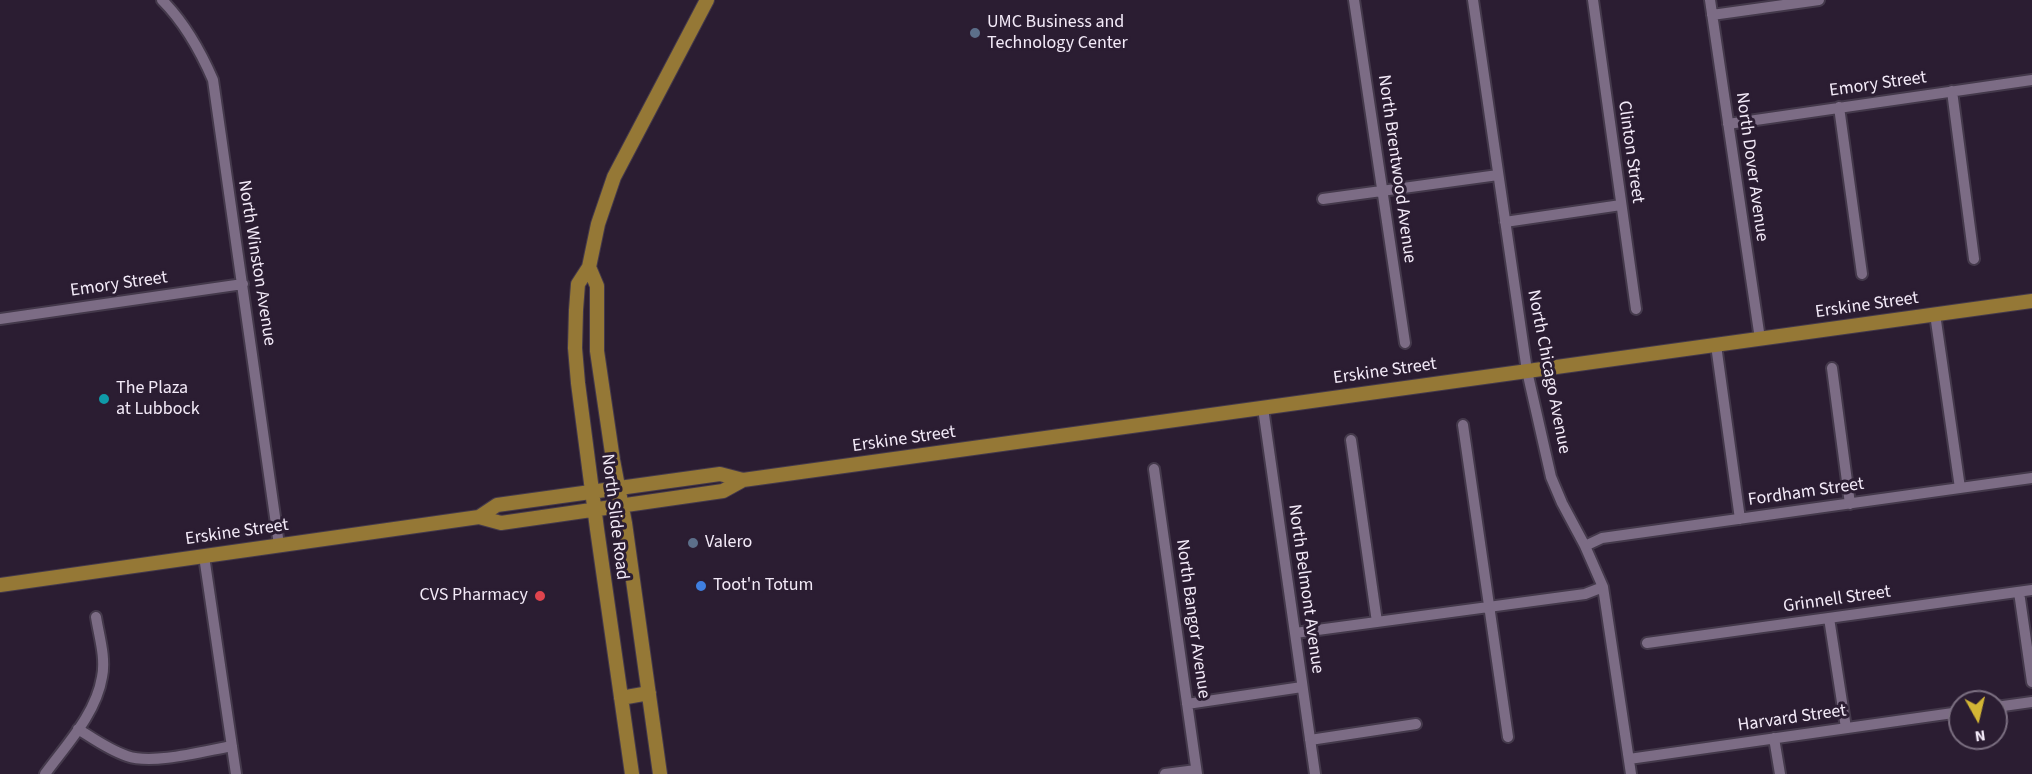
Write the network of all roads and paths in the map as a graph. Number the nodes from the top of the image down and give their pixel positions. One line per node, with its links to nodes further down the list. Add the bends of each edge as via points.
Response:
1 (162, 0): 21 (street, North Winston Avenue, via 199,49 213,80)
2 (706, 0): 19 (main road, North Slide Road, via 614,177)
3 (1354, 0): 14 (street, North Brentwood Avenue)
4 (1473, 0): 13 (street, North Chicago Avenue)
5 (1593, 0): 16 (street, Clinton Street)
6 (1710, 0): 8 (street, North Dover Avenue)
7 (1819, 0): 8 (street)
8 (1712, 15): 12 (street, North Dover Avenue)
9 (2032, 80): 10 (street, Emory Street)
10 (1952, 91): 11 (street, Emory Street); 18 (street)
11 (1839, 108): 12 (street, Emory Street); 20 (street)
12 (1728, 124): 26 (street, North Dover Avenue)
13 (1498, 174): 14 (street); 17 (street, North Chicago Avenue)
14 (1382, 191): 15 (street); 27 (street, North Brentwood Avenue)
15 (1323, 199)
16 (1621, 205): 17 (street); 23 (street, Clinton Street)
17 (1505, 222): 30 (street, North Chicago Avenue)
18 (1974, 259)
19 (589, 267): 37 (main road, North Slide Road, via 597,286 597,351); 39 (main road, North Slide Road, via 578,284 575,334)
20 (1862, 274)
21 (243, 284): 25 (street, Emory Street); 45 (street, North Winston Avenue)
22 (2032, 301): 24 (main road, Erskine Street)
23 (1635, 309)
24 (1935, 314): 26 (main road, Erskine Street); 38 (street)
25 (0, 319)
26 (1760, 339): 28 (main road, Erskine Street)
27 (1405, 344)
28 (1716, 345): 30 (main road, Erskine Street); 44 (street)
29 (1832, 368): 40 (street)
30 (1527, 371): 31 (main road, Erskine Street); 46 (street, North Chicago Avenue, via 1551,477)
31 (1263, 408): 36 (main road, Erskine Street); 56 (street, North Belmont Avenue)
32 (1463, 425): 52 (street)
33 (1351, 440): 55 (street)
34 (1154, 469): 63 (street, North Bangor Avenue)
35 (2032, 478): 38 (street, Fordham Street)
36 (743, 480): 37 (main road, Erskine Street, via 720,474); 41 (main road, Erskine Street, via 723,492)
37 (618, 488): 39 (main road, Erskine Street); 41 (main road, North Slide Road)
38 (1960, 488): 40 (street, Fordham Street)
39 (593, 491): 42 (main road, North Slide Road); 43 (main road, Erskine Street, via 497,504)
40 (1850, 504): 44 (street, Fordham Street)
41 (622, 506): 42 (main road, Erskine Street); 60 (main road, North Slide Road)
42 (595, 510): 43 (main road, Erskine Street, via 501,523); 61 (main road, North Slide Road)
43 (479, 517): 45 (main road, Erskine Street)
44 (1740, 519): 46 (street, Fordham Street, via 1602,538)
45 (279, 545): 47 (main road, Erskine Street)
46 (1586, 546): 49 (street, North Chicago Avenue)
47 (204, 556): 48 (main road, Erskine Street); 72 (street)
48 (0, 585)
49 (1603, 587): 52 (street, via 1585,594); 73 (street, North Chicago Avenue)
50 (2032, 590): 51 (street, Grinnell Street)
51 (2019, 592): 54 (street, Grinnell Street); 58 (street)
52 (1490, 606): 55 (street); 69 (street)
53 (96, 616): 68 (street, via 103,676 96,699)
54 (1829, 618): 57 (street, Grinnell Street); 67 (street)
55 (1377, 622): 56 (street)
56 (1295, 633): 59 (street, North Belmont Avenue)
57 (1647, 644)
58 (2032, 682)
59 (1302, 687): 63 (street); 71 (street, North Belmont Avenue)
60 (649, 693): 61 (main road); 78 (main road, North Slide Road)
61 (621, 698): 77 (main road, North Slide Road)
62 (2032, 702): 64 (street)
63 (1187, 704): 74 (street, North Bangor Avenue)
64 (2008, 705)
65 (1948, 714): 67 (street, Harvard Street)
66 (1416, 724): 71 (street)
67 (1846, 728): 70 (street, Harvard Street)
68 (78, 729): 72 (street, via 114,752 130,757 150,759); 75 (street)
69 (1508, 737)
70 (1774, 738): 73 (street, Harvard Street); 82 (street)
71 (1310, 740): 80 (street, North Belmont Avenue)
72 (232, 746): 76 (street)
73 (1629, 759): 81 (street, North Chicago Avenue)
74 (1197, 772): 79 (street)
75 (45, 774)
76 (236, 774)
77 (632, 774)
78 (660, 774)
79 (1165, 774)
80 (1315, 774)
81 (1631, 774)
82 (1780, 774)

